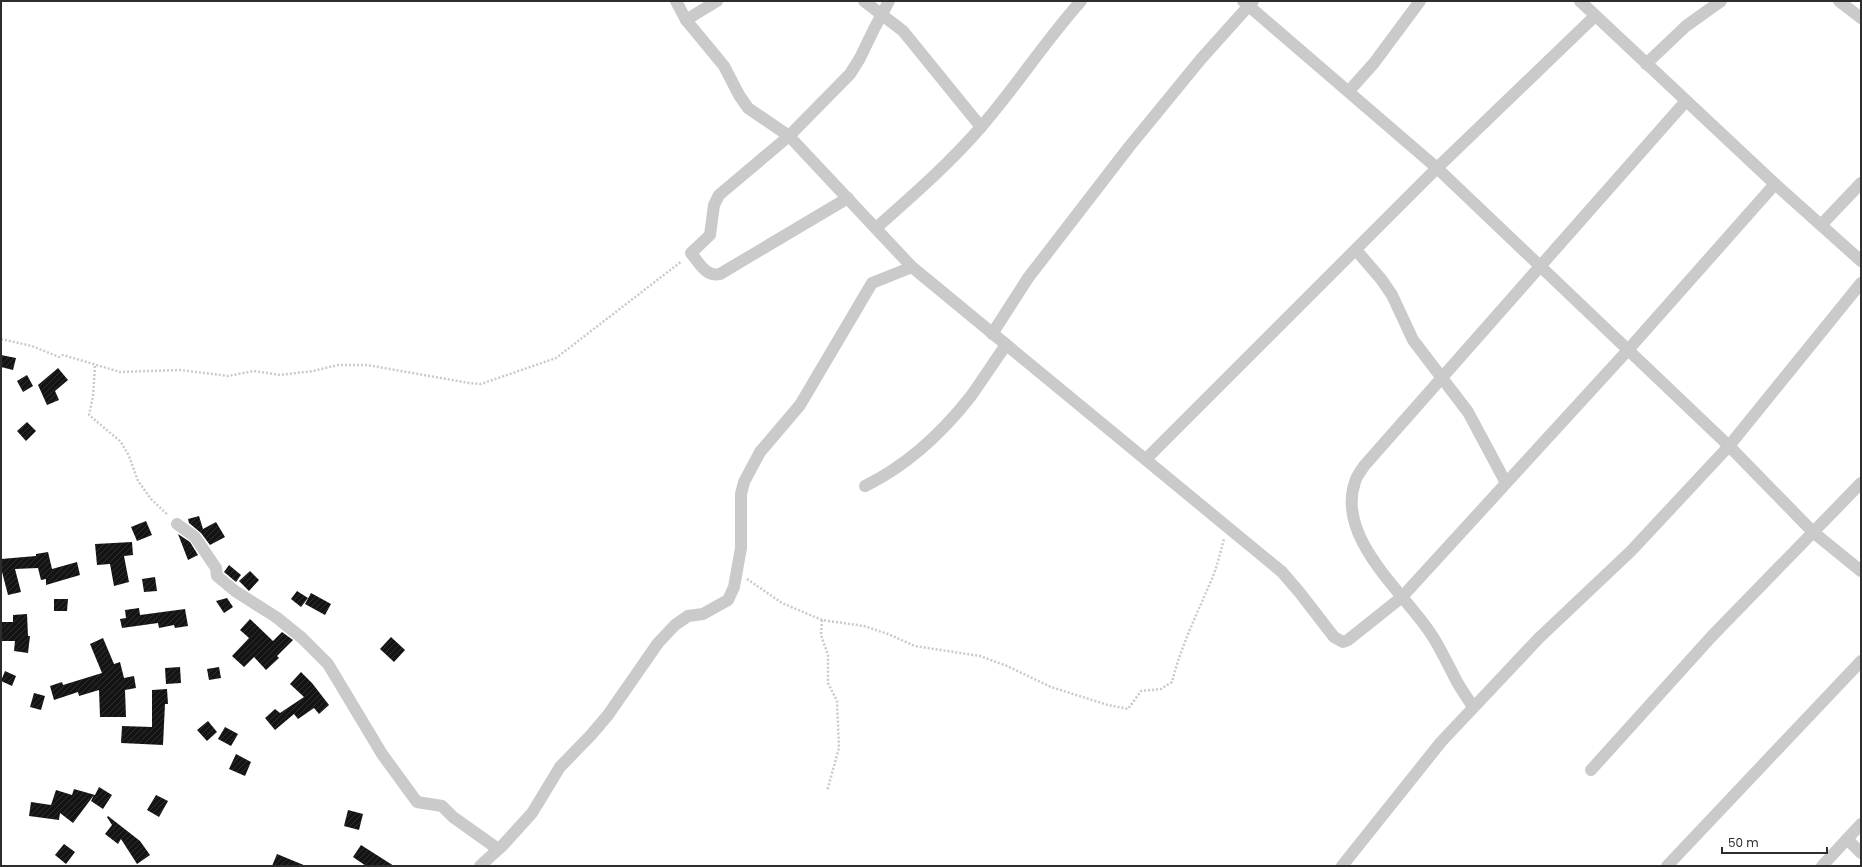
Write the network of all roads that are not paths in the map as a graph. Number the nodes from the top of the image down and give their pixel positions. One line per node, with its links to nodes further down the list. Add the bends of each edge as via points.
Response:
1 (717, 1): 14 (street)
2 (864, 1): 11 (street)
3 (890, 1): 11 (street)
4 (1081, 1): 18 (street)
5 (1420, 1): 16 (street, via 1374,63)
6 (1580, 1): 12 (street)
7 (1721, 1): 15 (street, via 1686,26)
8 (1839, 1): 13 (street)
9 (674, 2): 14 (street)
10 (1248, 3): 16 (street); 31 (street, via 1129,148 1028,278)
11 (881, 15): 18 (street, via 903,31); 19 (street, via 850,74)
12 (1595, 16): 15 (street); 20 (street)
13 (1861, 18)
14 (686, 20): 19 (street, via 724,66 748,108)
15 (1646, 64): 17 (street)
16 (1349, 91): 20 (street)
17 (1686, 101): 22 (street); 28 (street)
18 (981, 127): 25 (street, via 919,190)
19 (789, 136): 23 (street); 23 (street, via 719,195 714,205 710,235 691,253 706,272 711,275 720,274)
20 (1437, 168): 26 (street); 28 (street)
21 (1861, 183): 24 (street)
22 (1775, 184): 24 (street); 33 (street)
23 (848, 198): 25 (street)
24 (1821, 225): 27 (street)
25 (876, 228): 29 (street)
26 (1356, 250): 34 (street, via 1392,295 1413,340); 36 (street)
27 (1861, 261)
28 (1539, 265): 33 (street); 34 (street)
29 (912, 267): 31 (street); 49 (street, via 872,284 800,406 760,452 744,482 741,494 741,535 737,572 728,600 703,614 688,616 675,625 658,643 608,715 560,766 532,813)
30 (1861, 284): 35 (street)
31 (992, 334): 32 (street)
32 (1006, 345): 36 (street); 39 (street, via 972,394 941,431 900,466)
33 (1628, 350): 35 (street); 37 (street)
34 (1441, 378): 37 (street, via 1468,412); 43 (street, via 1364,466 1355,481 1352,496 1358,532 1371,556)
35 (1729, 446): 41 (street); 45 (street, via 1631,551 1539,638)
36 (1146, 459): 43 (street, via 1282,572 1339,640 1348,640)
37 (1506, 483): 43 (street)
38 (1861, 484): 41 (street)
39 (865, 486)
40 (177, 524): 49 (street, via 195,537 216,568 217,576 235,591 276,617 328,664 382,754 417,802 442,806 453,817)
41 (1813, 532): 42 (street); 46 (street, via 1712,636)
42 (1861, 571)
43 (1402, 597): 45 (street, via 1429,631)
44 (1861, 662): 53 (street)
45 (1473, 707): 52 (street, via 1441,742)
46 (1591, 770)
47 (1861, 824): 48 (street)
48 (1847, 839): 50 (street); 54 (street)
49 (498, 849): 51 (street)
50 (1861, 853)
51 (480, 866)
52 (1342, 866)
53 (1667, 866)
54 (1822, 866)

